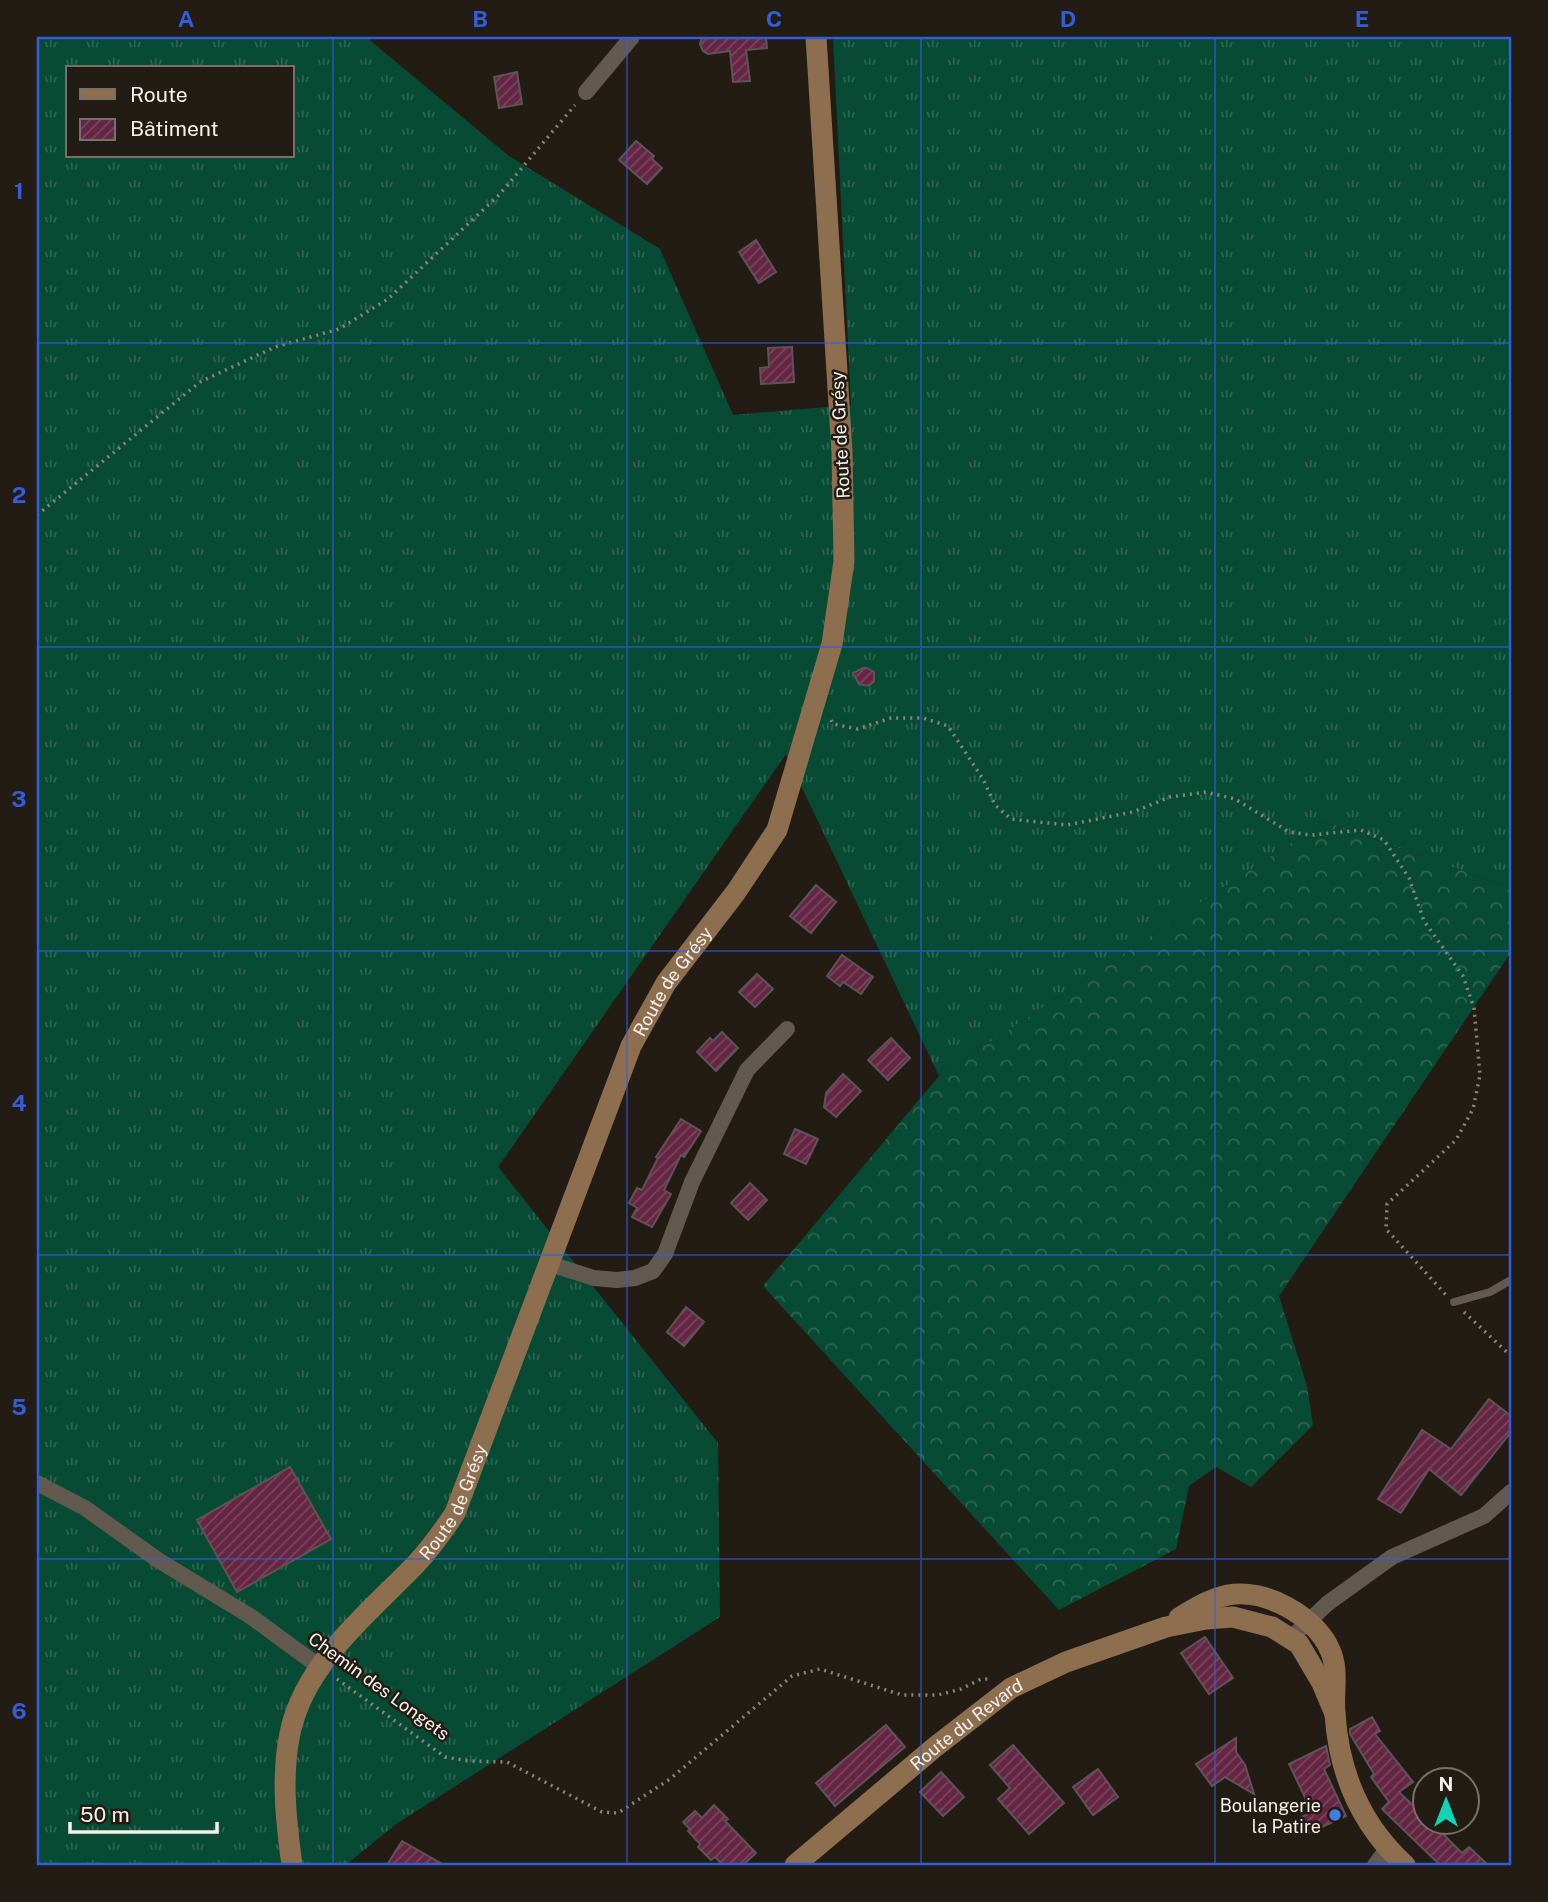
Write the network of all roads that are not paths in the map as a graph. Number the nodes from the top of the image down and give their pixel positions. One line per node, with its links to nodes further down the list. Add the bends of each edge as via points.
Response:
1 (632, 37): 3 (street)
2 (816, 37): 5 (main road, Route de Grésy, via 842,452 844,561 832,645 777,830 666,984 631,1046)
3 (586, 92)
4 (787, 1029): 5 (street, via 747,1070 692,1182 665,1254 653,1271 617,1280)
5 (550, 1264): 13 (main road, Route de Grésy, via 455,1513 435,1543 348,1633)
6 (1511, 1280): 7 (lane, via 1490,1292)
7 (1454, 1301)
8 (37, 1483): 13 (street, Chemin des Longets, via 85,1508)
9 (1511, 1492): 10 (street, via 1484,1516 1392,1557)
10 (1308, 1620): 11 (main road, Route du Revard, via 1278,1602 1231,1594 1213,1599); 12 (street); 14 (main road, Route du Revard, via 1332,1652)
11 (1166, 1627): 12 (main road, Route du Revard, via 1233,1617 1272,1626); 17 (main road, Route du Revard, via 1066,1662 1011,1688)
12 (1292, 1637): 14 (main road, Route du Revard, via 1310,1659)
13 (321, 1668): 16 (main road, Route de Grésy, via 303,1695 285,1764)
14 (1335, 1714): 15 (main road, Route du Revard, via 1353,1797)
15 (1381, 1857): 18 (main road, Route du Revard)
16 (292, 1865)
17 (795, 1865)
18 (1405, 1865)

